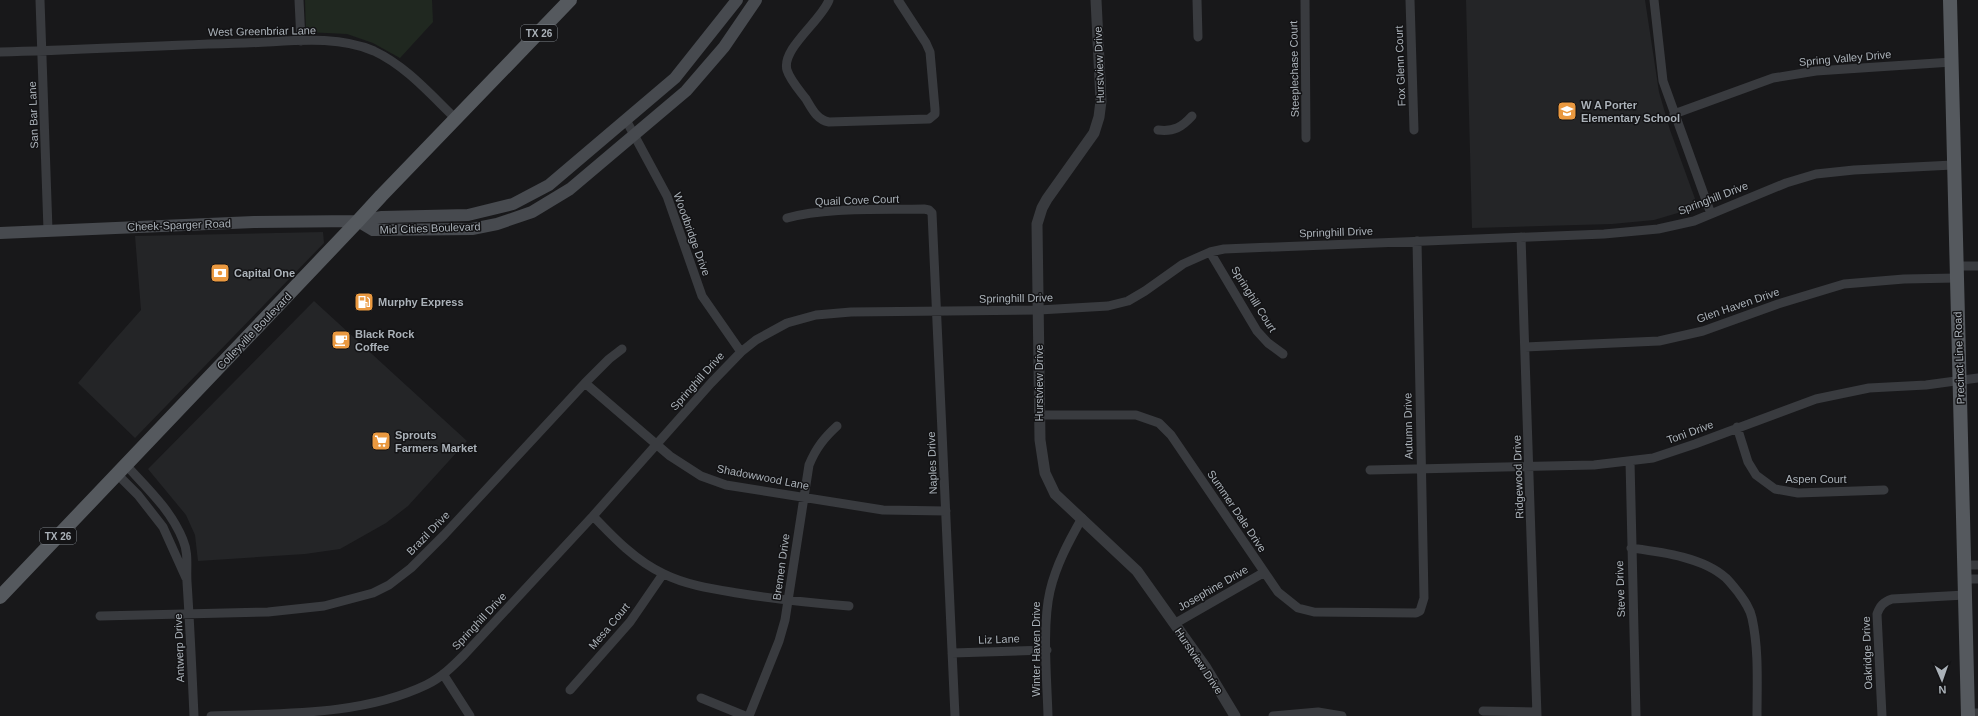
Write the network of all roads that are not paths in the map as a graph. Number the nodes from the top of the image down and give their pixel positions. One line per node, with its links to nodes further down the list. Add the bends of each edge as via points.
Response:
1 (40, 0): 16 (street, San Bar Lane)
2 (299, 0): 15 (street)
3 (570, 0): 21 (main road, Colleyville Boulevard / TX 26)
4 (737, 0): 22 (main road, Mid Cities Boulevard, via 675,78)
5 (756, 0): 25 (main road, Mid Cities Boulevard, via 724,47 686,91)
6 (829, 0): 7 (street, via 823,13 794,47 787,61 787,70 814,112 822,121 829,122 929,119 935,114 930,52)
7 (898, 0)
8 (1096, 0): 39 (street, Hurstview Drive, via 1100,117 1087,145 1042,208 1038,224)
9 (1197, 0): 14 (street)
10 (1305, 0): 26 (street, Steeplechase Court)
11 (1410, 0): 24 (street, Fox Glenn Court)
12 (1654, 0): 19 (street, via 1660,66)
13 (1950, 0): 18 (main road, Precinct Line Road)
14 (1198, 37)
15 (302, 41): 16 (street, West Greenbriar Lane); 21 (street, West Greenbriar Lane, via 349,43 393,61)
16 (43, 51): 17 (street, West Greenbriar Lane); 32 (street, San Bar Lane)
17 (0, 52)
18 (1952, 62): 19 (street, Spring Valley Drive, via 1816,71 1773,78); 27 (main road, Precinct Line Road)
19 (1674, 114): 29 (street)
20 (1192, 116): 23 (street, via 1180,128)
21 (455, 118): 31 (main road, Colleyville Boulevard / TX 26)
22 (626, 120): 25 (street, Woodbridge Drive); 31 (main road, Mid Cities Boulevard, via 549,185 515,203 468,215 382,217)
23 (1158, 130)
24 (1414, 130)
25 (635, 134): 31 (main road, Mid Cities Boulevard, via 570,189 532,212 497,224 452,230 373,230); 43 (street, Woodbridge Drive, via 668,196 702,296)
26 (1306, 138)
27 (1953, 165): 29 (street, Springhill Drive, via 1816,174 1779,185); 38 (main road, Precinct Line Road)
28 (929, 210): 30 (street, Quail Cove Court, via 816,213); 40 (street, Naples Drive, via 933,216)
29 (1711, 214): 34 (street, Springhill Drive, via 1694,221 1658,229)
30 (787, 218)
31 (358, 222): 32 (main road, Cheek-Sparger Road); 55 (main road, Colleyville Boulevard / TX 26)
32 (48, 230): 33 (main road, Cheek-Sparger Road)
33 (0, 233)
34 (1521, 237): 35 (street, Springhill Drive); 41 (street, Ridgewood Drive)
35 (1417, 241): 36 (street, Springhill Drive, via 1240,247); 54 (street, Autumn Drive)
36 (1210, 252): 39 (street, Springhill Drive, via 1182,264 1128,301 1108,306); 44 (street, Springhill Court, via 1257,331)
37 (1978, 266): 38 (street, Glen Haven Drive)
38 (1957, 272): 41 (street, Glen Haven Drive, via 1844,284 1703,331 1659,341); 46 (main road, Precinct Line Road)
39 (1039, 310): 40 (street, Springhill Drive); 48 (street, Hurstview Drive)
40 (938, 311): 43 (street, Springhill Drive, via 816,315 787,323); 59 (street, Naples Drive)
41 (1525, 347): 53 (street, Ridgewood Drive)
42 (622, 349): 47 (street, Brazil Drive)
43 (741, 352): 51 (street, Springhill Drive)
44 (1283, 354)
45 (1978, 378): 46 (street, Toni Drive)
46 (1960, 380): 50 (street, Toni Drive, via 1847,391 1816,399); 63 (main road, Precinct Line Road)
47 (585, 383): 51 (street, Shadowwood Lane); 73 (street, Brazil Drive, via 444,535 411,568 389,585 373,593 324,606 268,612)
48 (1039, 415): 61 (street, Hurstview Drive, via 1042,460 1049,484 1063,503); 64 (street, Summer Dale Drive, via 1136,415 1159,423 1171,435)
49 (837, 426): 58 (street, Bremen Drive, via 816,450 809,465)
50 (1737, 427): 52 (street, Toni Drive, via 1653,458); 57 (street, Aspen Court, via 1748,462 1756,476 1775,490 1798,493)
51 (657, 445): 58 (street, Shadowwood Lane, via 701,476 726,485); 60 (street, Springhill Drive)
52 (1630, 461): 53 (street, Toni Drive, via 1594,465); 62 (street, Steve Drive)
53 (1530, 466): 54 (street, Toni Drive); 83 (street, Ridgewood Drive)
54 (1421, 469): 56 (street, Toni Drive); 72 (street, Autumn Drive, via 1424,598)
55 (122, 470): 67 (street, Antwerp Drive, via 163,527); 67 (street, Antwerp Drive, via 172,518 184,540 188,558); 68 (main road, Colleyville Boulevard / TX 26)
56 (1370, 470)
57 (1884, 490)
58 (803, 498): 59 (street, Shadowwood Lane, via 883,510); 70 (street, Bremen Drive)
59 (946, 511): 77 (street, Naples Drive)
60 (593, 516): 65 (street, via 632,553); 78 (street, Springhill Drive, via 464,655)
61 (1082, 518): 75 (street, Hurstview Drive, via 1137,571); 76 (street, Winter Haven Drive, via 1066,547 1049,592)
62 (1631, 548): 95 (street, Steve Drive); 96 (street, via 1669,554 1696,562 1723,576 1744,600 1752,617 1755,637)
63 (1972, 565): 66 (main road, Precinct Line Road)
64 (1263, 573): 72 (street, Summer Dale Drive, via 1289,602 1306,611 1396,614); 75 (street, Josephine Drive)
65 (663, 574): 70 (street, via 714,589); 79 (street, Mesa Court, via 630,622)
66 (1972, 579): 69 (main road, Precinct Line Road)
67 (187, 580): 73 (street, Antwerp Drive)
68 (1, 594)
69 (1965, 595): 81 (main road, Precinct Line Road); 97 (street, Oakridge Drive, via 1892,599 1879,607 1877,626)
70 (789, 602): 71 (street); 88 (street, Bremen Drive, via 779,641)
71 (849, 606)
72 (1420, 611)
73 (190, 614): 74 (street, Brazil Drive); 84 (street, Antwerp Drive)
74 (100, 616)
75 (1174, 624): 92 (street, Hurstview Drive, via 1206,668)
76 (1047, 650): 77 (street, Liz Lane); 90 (street, Winter Haven Drive)
77 (952, 653): 89 (street, Naples Drive)
78 (443, 674): 85 (street, Springhill Drive, via 427,685 383,702 340,709); 86 (street)
79 (570, 690)
80 (701, 698): 87 (street)
81 (1972, 709)
82 (1483, 711): 83 (street)
83 (1537, 714)
84 (194, 716)
85 (211, 716)
86 (470, 716)
87 (745, 716)
88 (749, 716)
89 (955, 716)
90 (1048, 716): 91 (street)
91 (1052, 716)
92 (1235, 716)
93 (1273, 716): 94 (street, via 1318,712)
94 (1342, 716)
95 (1636, 716)
96 (1757, 716)
97 (1882, 716)

